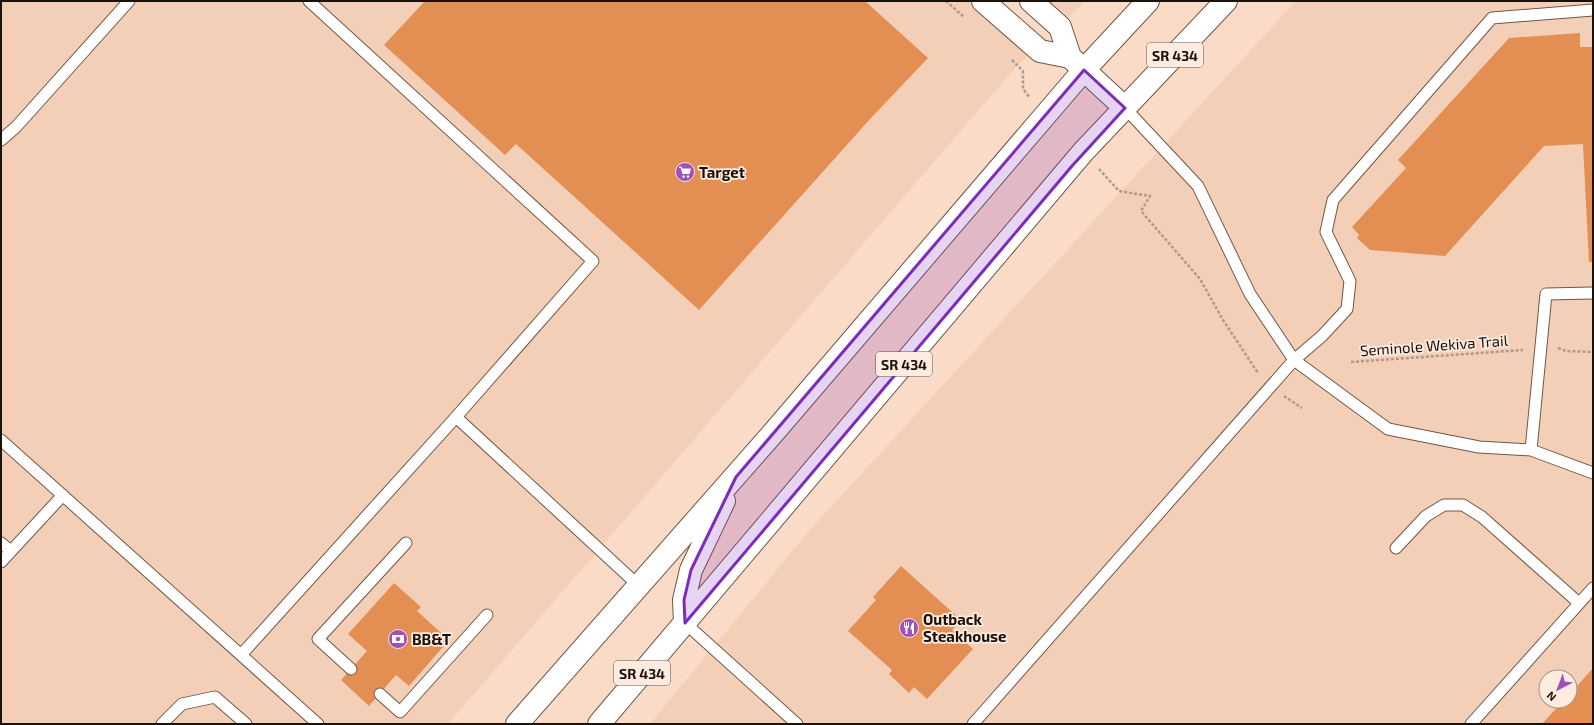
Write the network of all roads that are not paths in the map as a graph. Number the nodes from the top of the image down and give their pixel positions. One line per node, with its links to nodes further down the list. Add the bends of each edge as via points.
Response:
1 (129, 1): 10 (lane)
2 (309, 1): 13 (lane, via 593,261)
3 (983, 1): 8 (main road, via 1040,51)
4 (1031, 1): 8 (main road, via 1060,27)
5 (1148, 1): 8 (main road)
6 (1226, 1): 9 (main road, SR 434)
7 (1593, 10): 12 (lane, via 1492,18 1333,200 1326,232 1350,281 1347,309 1322,336)
8 (1077, 63): 9 (main road); 17 (main road)
9 (1125, 108): 12 (lane, via 1198,186 1250,294); 28 (main road, SR 434, via 1072,166)
10 (2, 137)
11 (1593, 293): 15 (lane, via 1546,294)
12 (1294, 360): 15 (lane, via 1388,429 1479,447); 38 (lane)
13 (456, 417): 24 (lane); 29 (lane)
14 (1, 440): 18 (lane)
15 (1531, 450): 16 (lane)
16 (1593, 473)
17 (736, 477): 24 (main road); 28 (main road, via 691,570 684,600)
18 (63, 495): 22 (lane); 29 (lane)
19 (1, 543): 22 (lane)
20 (406, 543): 30 (lane, via 318,638)
21 (1396, 548): 26 (lane, via 1426,516 1444,505 1463,505 1482,517)
22 (11, 551): 23 (lane)
23 (1, 562)
24 (639, 586): 35 (main road)
25 (1593, 588): 26 (lane)
26 (1579, 603): 39 (lane)
27 (487, 615): 31 (lane, via 400,712)
28 (685, 622): 36 (main road, SR 434); 37 (lane)
29 (240, 655): 34 (lane)
30 (351, 669)
31 (380, 694)
32 (162, 724): 33 (lane, via 182,704 215,697)
33 (246, 724)
34 (318, 724)
35 (517, 724)
36 (599, 724)
37 (797, 724)
38 (973, 724)
39 (1471, 724)

